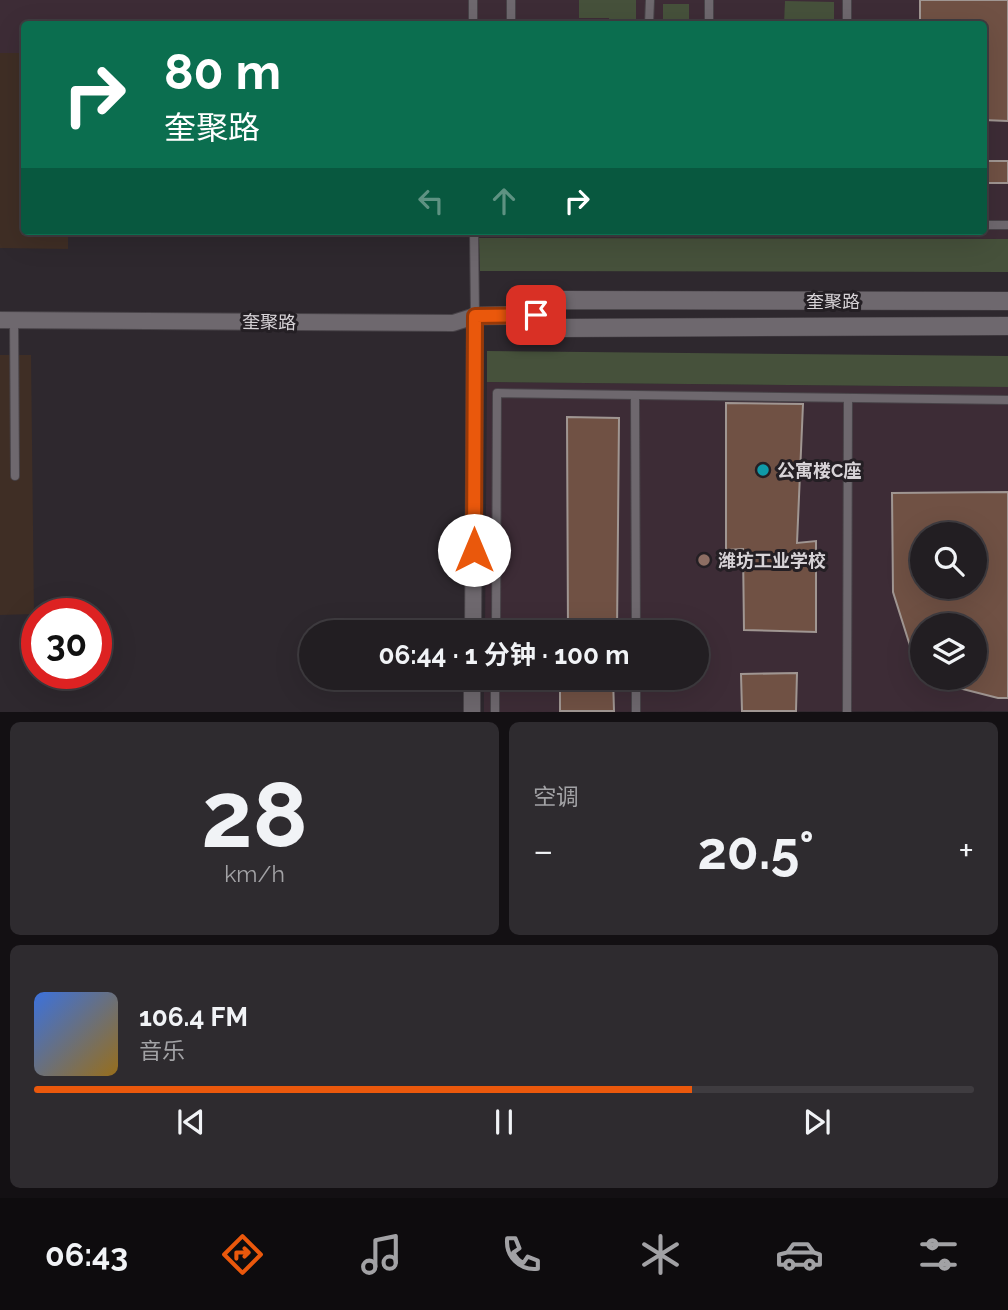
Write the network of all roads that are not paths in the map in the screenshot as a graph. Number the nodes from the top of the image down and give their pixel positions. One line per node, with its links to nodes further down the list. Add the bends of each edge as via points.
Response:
1 (473, 0): 6 (lane)
2 (511, 0): 7 (lane)
3 (650, 0): 8 (lane)
4 (709, 0): 9 (lane)
5 (847, 0): 10 (lane)
6 (473, 21)
7 (511, 21)
8 (649, 21)
9 (709, 21)
10 (847, 21)
11 (987, 225): 12 (lane)
12 (1008, 225)
13 (474, 235): 16 (lane)
14 (1008, 301): 15 (street, 奎聚路, via 559,300)
15 (536, 315): 16 (street, 奎聚路); 18 (street, 奎聚路, via 561,328)
16 (475, 316): 17 (street, 奎聚路, via 453,323); 23 (street)
17 (7, 319): 22 (lane)
18 (1008, 326)
19 (635, 397): 20 (lane); 24 (lane, via 497,393); 25 (lane)
20 (848, 398): 21 (lane); 32 (lane)
21 (1008, 400)
22 (15, 476)
23 (473, 620)
24 (496, 620)
25 (636, 620)
26 (472, 690): 29 (street)
27 (495, 690): 30 (lane)
28 (636, 690): 31 (lane)
29 (472, 712)
30 (495, 712)
31 (636, 712)
32 (847, 712)

